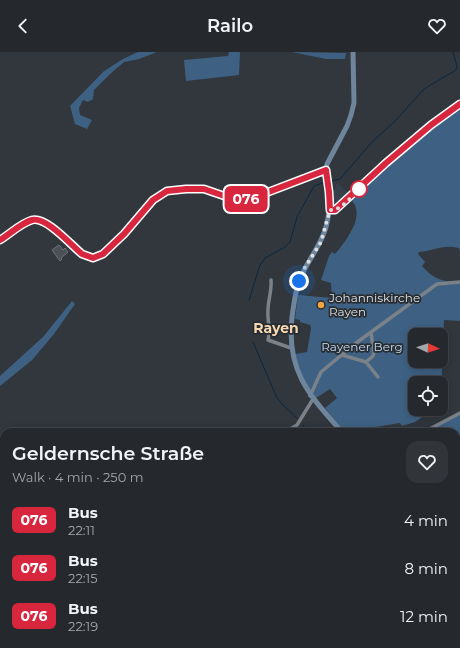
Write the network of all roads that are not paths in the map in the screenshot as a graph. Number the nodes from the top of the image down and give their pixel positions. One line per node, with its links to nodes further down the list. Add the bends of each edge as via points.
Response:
1 (353, 52): 3 (main road, via 354,97 351,115 329,158)
2 (460, 104): 4 (main road, via 386,163 340,207)
3 (326, 170): 4 (main road); 5 (street, via 250,199 233,199 204,189 167,191 153,200 116,242 99,256 89,257 82,254 47,223 38,220 30,221)
4 (330, 210): 9 (main road, via 321,242 299,281 293,305)
5 (0, 240)
6 (271, 280): 9 (street, via 268,340)
7 (460, 282): 8 (street, via 437,284)
8 (371, 333): 10 (street); 11 (street, via 374,352)
9 (291, 348): 13 (main road, via 295,367)
10 (342, 355): 11 (street); 13 (street, via 321,372)
11 (366, 362): 12 (street)
12 (378, 377)
13 (312, 398): 15 (street, via 298,425); 16 (main road)
14 (460, 413): 17 (street)
15 (292, 428)
16 (338, 428)
17 (432, 428)

